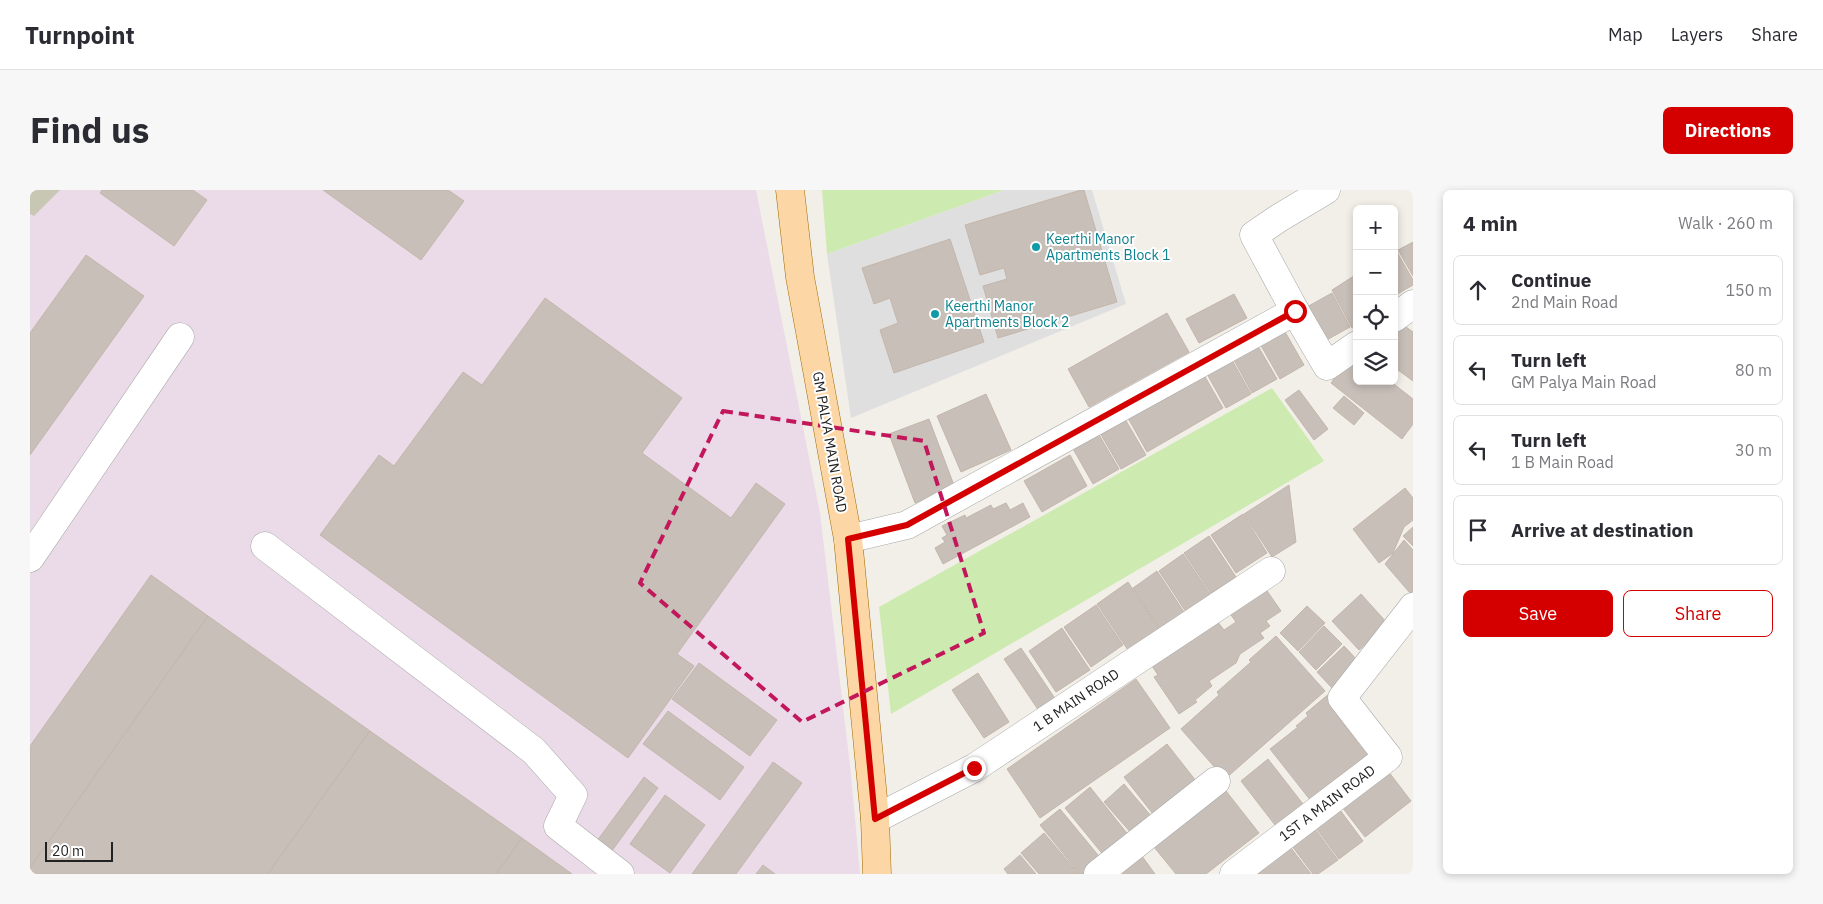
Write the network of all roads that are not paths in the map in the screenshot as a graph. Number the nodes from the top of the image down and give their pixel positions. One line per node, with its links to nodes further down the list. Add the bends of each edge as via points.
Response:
1 (790, 190): 8 (main road, GM PALYA MAIN ROAD, via 800,277)
2 (1326, 190): 4 (street, via 1254,235)
3 (1413, 304): 5 (street)
4 (1295, 311): 7 (street, via 1327,366); 8 (street, via 907,525)
5 (1398, 315)
6 (180, 337): 10 (street)
7 (1353, 348)
8 (848, 539): 14 (main road, GM PALYA MAIN ROAD)
9 (265, 546): 15 (street, via 534,751 573,796 558,826)
10 (30, 558)
11 (1271, 571): 14 (street, 1 B MAIN ROAD, via 974,768)
12 (1413, 607): 18 (street, 1ST A MAIN ROAD, via 1342,698 1388,757)
13 (1216, 781): 17 (street)
14 (875, 819): 16 (main road, GM PALYA MAIN ROAD)
15 (620, 874)
16 (877, 874)
17 (1098, 874)
18 (1234, 874)

